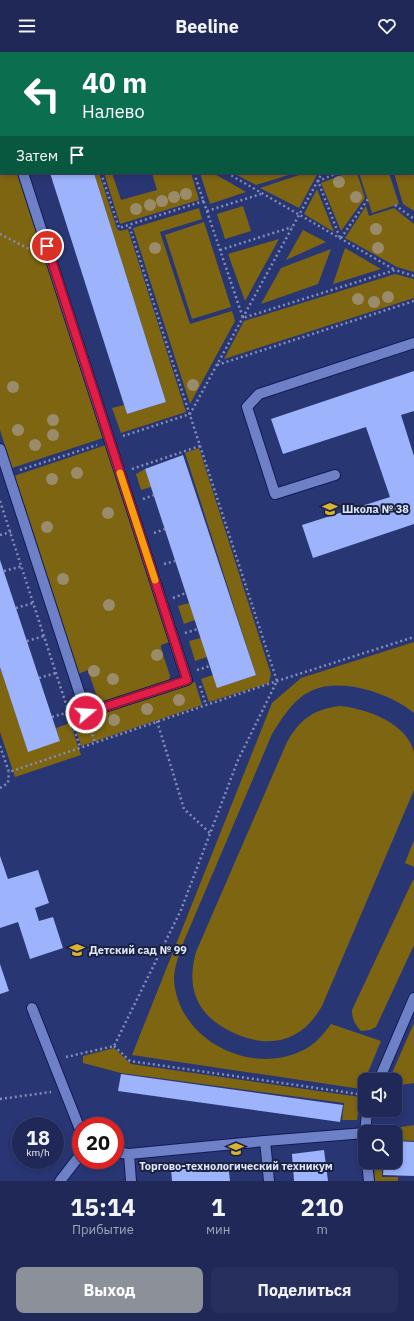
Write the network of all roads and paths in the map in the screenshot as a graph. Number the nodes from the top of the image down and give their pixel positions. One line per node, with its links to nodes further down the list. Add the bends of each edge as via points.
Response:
1 (23, 174): 20 (street)
2 (101, 174): 15 (path, via 119,228)
3 (194, 174): 10 (path)
4 (229, 174): 8 (path)
5 (321, 174): 7 (path)
6 (335, 174): 7 (path)
7 (318, 180): 13 (path); 18 (path)
8 (262, 194): 12 (path); 13 (path)
9 (368, 199): 18 (path)
10 (204, 201): 12 (path); 15 (path)
11 (395, 205): 14 (path)
12 (207, 210): 19 (path)
13 (299, 215): 16 (path); 18 (path)
14 (414, 219)
15 (129, 225): 27 (path)
16 (292, 227): 19 (path); 24 (path)
17 (0, 234): 20 (path)
18 (340, 238): 21 (path)
19 (220, 250): 24 (path)
20 (51, 261): 30 (street)
21 (395, 270): 22 (path); 24 (path)
22 (414, 276)
23 (414, 301): 26 (path)
24 (242, 318): 26 (path)
25 (414, 343): 31 (street, via 259,394 247,407 275,494)
26 (217, 365): 27 (path)
27 (190, 414): 28 (path)
28 (200, 446): 30 (path); 58 (path)
29 (0, 448): 37 (street)
30 (120, 473): 59 (street, via 187,680 86,713)
31 (336, 475)
32 (154, 495): 33 (path)
33 (140, 499)
34 (0, 501): 40 (path)
35 (165, 529): 36 (path)
36 (151, 533)
37 (36, 561): 40 (path); 43 (street)
38 (175, 561): 39 (path)
39 (161, 565)
40 (21, 566): 41 (path); 45 (path)
41 (4, 572)
42 (186, 594): 44 (path)
43 (48, 598): 45 (path); 48 (street)
44 (172, 598)
45 (33, 603): 46 (path); 50 (path)
46 (16, 608)
47 (198, 629): 49 (path)
48 (59, 632): 50 (path); 54 (street)
49 (184, 633)
50 (44, 636): 52 (path); 56 (path)
51 (414, 637): 58 (path)
52 (27, 642)
53 (210, 666): 55 (path)
54 (71, 668): 56 (path); 59 (street)
55 (195, 670)
56 (56, 673): 57 (path); 60 (path)
57 (39, 678)
58 (278, 681): 62 (path); 67 (path, via 238,760)
59 (84, 707): 60 (path)
60 (68, 712): 61 (path); 64 (path)
61 (52, 717)
62 (157, 721): 64 (path); 67 (path, via 184,808)
63 (0, 746): 65 (path)
64 (80, 747): 65 (path)
65 (8, 772): 66 (path, via 8,783)
66 (0, 788)
67 (210, 833): 70 (path, via 180,910)
68 (414, 998): 72 (street)
69 (32, 1008): 71 (street)
70 (114, 1046): 71 (path); 74 (path, via 130,1061)
71 (52, 1060): 73 (street)
72 (382, 1073)
73 (64, 1091): 75 (path); 76 (street)
74 (358, 1094)
75 (0, 1099)
76 (75, 1117)
77 (358, 1134): 78 (street)
78 (265, 1141): 80 (street); 85 (street)
79 (124, 1153): 80 (street)
80 (129, 1154): 84 (street)
81 (72, 1166): 83 (street)
82 (368, 1169): 86 (street)
83 (60, 1181)
84 (131, 1181)
85 (269, 1181)
86 (369, 1181)

